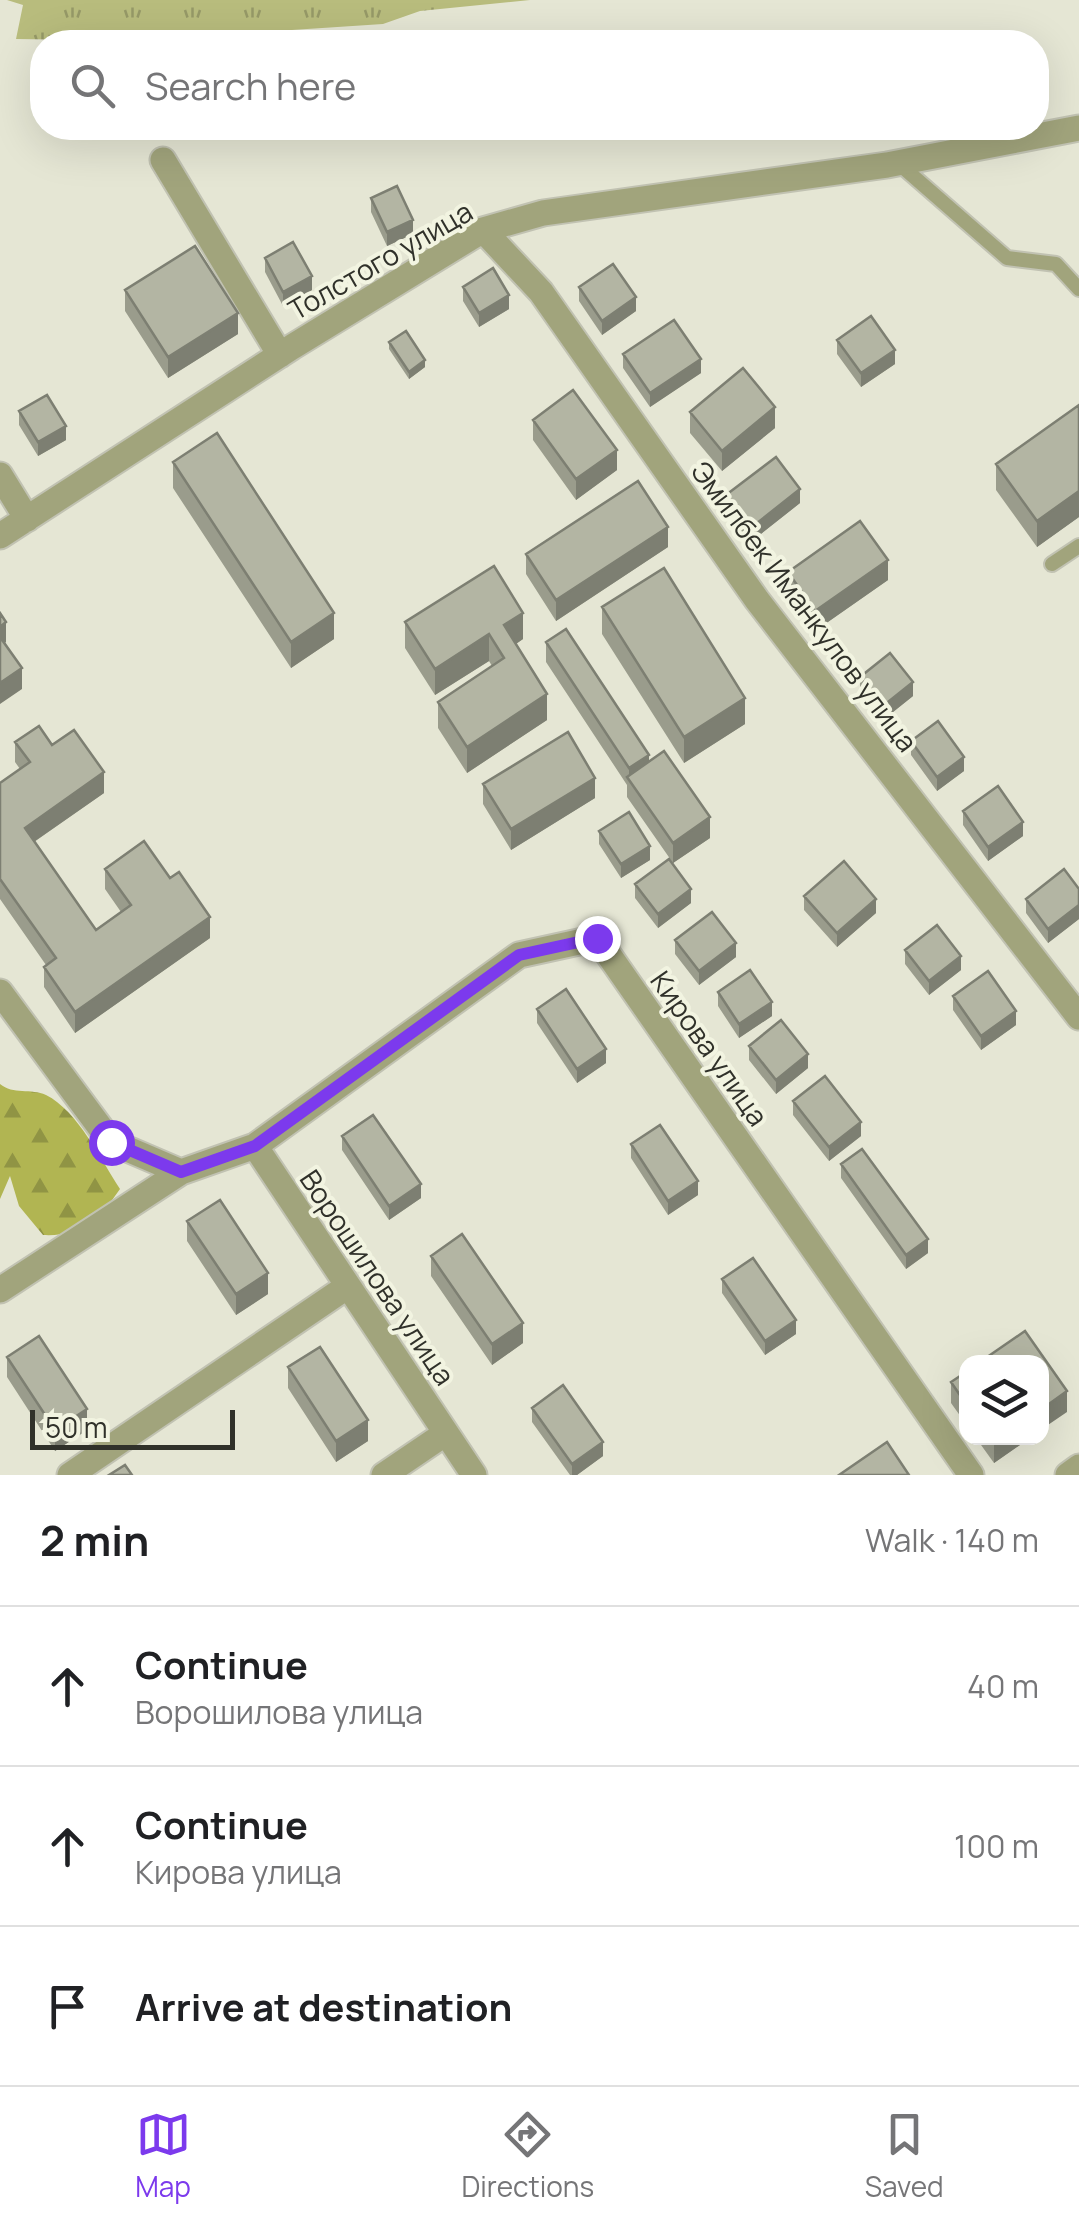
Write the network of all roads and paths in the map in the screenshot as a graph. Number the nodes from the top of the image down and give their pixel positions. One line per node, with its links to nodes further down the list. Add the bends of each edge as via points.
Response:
1 (1079, 128): 2 (street, Толстого улица)
2 (1049, 134)
3 (1015, 140): 5 (street, Толстого улица)
4 (162, 160): 8 (street)
5 (898, 162): 6 (street, Толстого улица, via 543,213); 7 (lane, via 1007,258 1056,264)
6 (483, 230): 8 (street, Толстого улица); 15 (street, Эмилбек Иманкулов улица, via 542,292 757,600)
7 (1079, 289)
8 (280, 355): 10 (street, Толстого улица)
9 (0, 475): 10 (street)
10 (27, 519): 11 (street, Толстого улица)
11 (0, 536)
12 (1079, 546): 13 (lane)
13 (1052, 564)
14 (0, 992): 17 (street, via 111,1142)
15 (1079, 1018)
16 (255, 1146): 17 (street); 18 (street, Ворошилова улица); 25 (street, Кирова улица, via 519,955 597,938)
17 (181, 1172): 19 (street)
18 (348, 1286): 20 (street, Ворошилова улица); 22 (street)
19 (0, 1290)
20 (446, 1433): 23 (street); 24 (street, Ворошилова улица)
21 (1079, 1467): 26 (street)
22 (70, 1475)
23 (384, 1475)
24 (474, 1475)
25 (972, 1475)
26 (1068, 1475)

